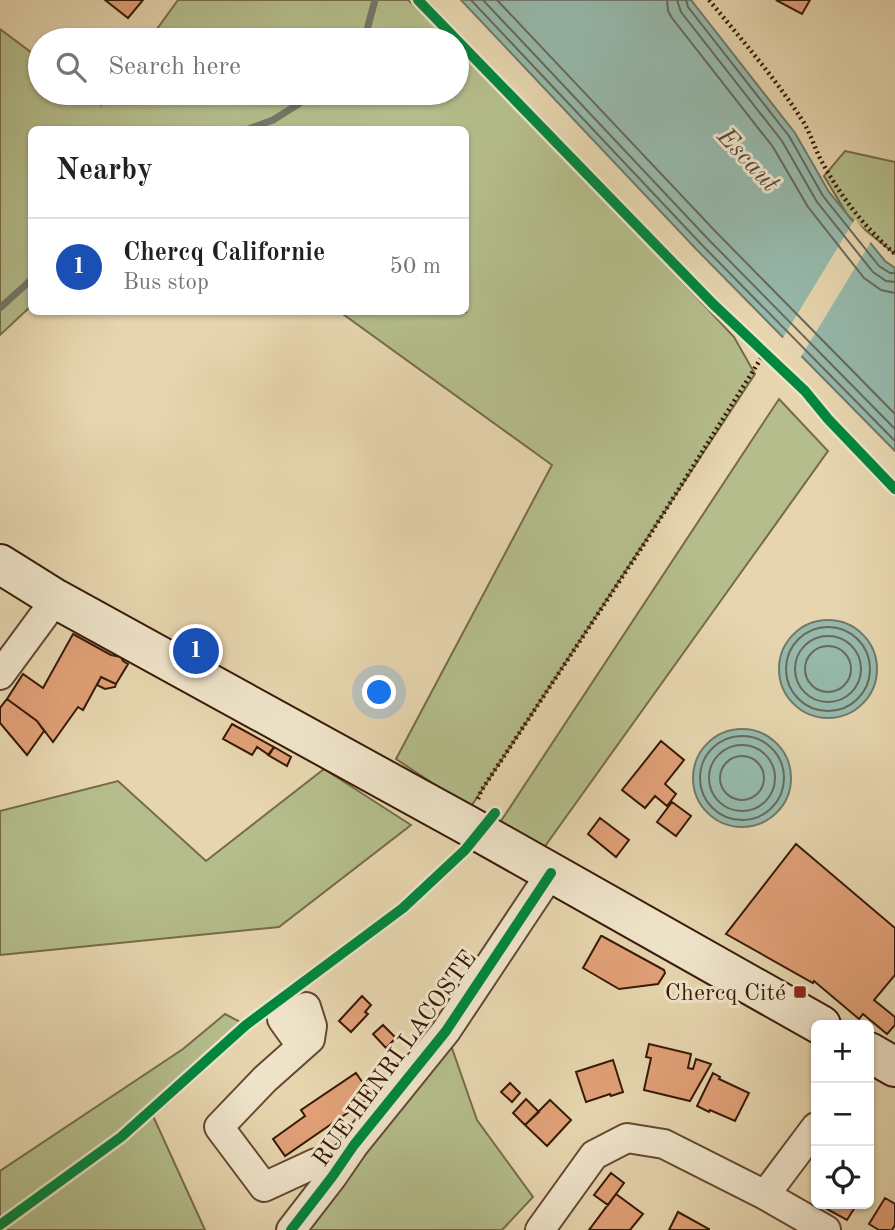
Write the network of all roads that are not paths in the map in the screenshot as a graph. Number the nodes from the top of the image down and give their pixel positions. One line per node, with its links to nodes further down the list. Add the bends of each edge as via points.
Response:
1 (0, 564): 2 (main road)
2 (56, 600): 3 (street); 4 (main road)
3 (0, 675)
4 (551, 873): 5 (main road); 8 (street, RUE HENRI LACOSTE, via 446,1031)
5 (812, 1020)
6 (299, 1047): 8 (street, RUE HENRI LACOSTE, via 219,1127 264,1187 316,1163)
7 (811, 1134): 9 (street)
8 (344, 1159): 10 (street, RUE HENRI LACOSTE)
9 (765, 1195): 11 (street, via 664,1143 628,1138 594,1155); 12 (street)
10 (291, 1230)
11 (540, 1230)
12 (826, 1230)

